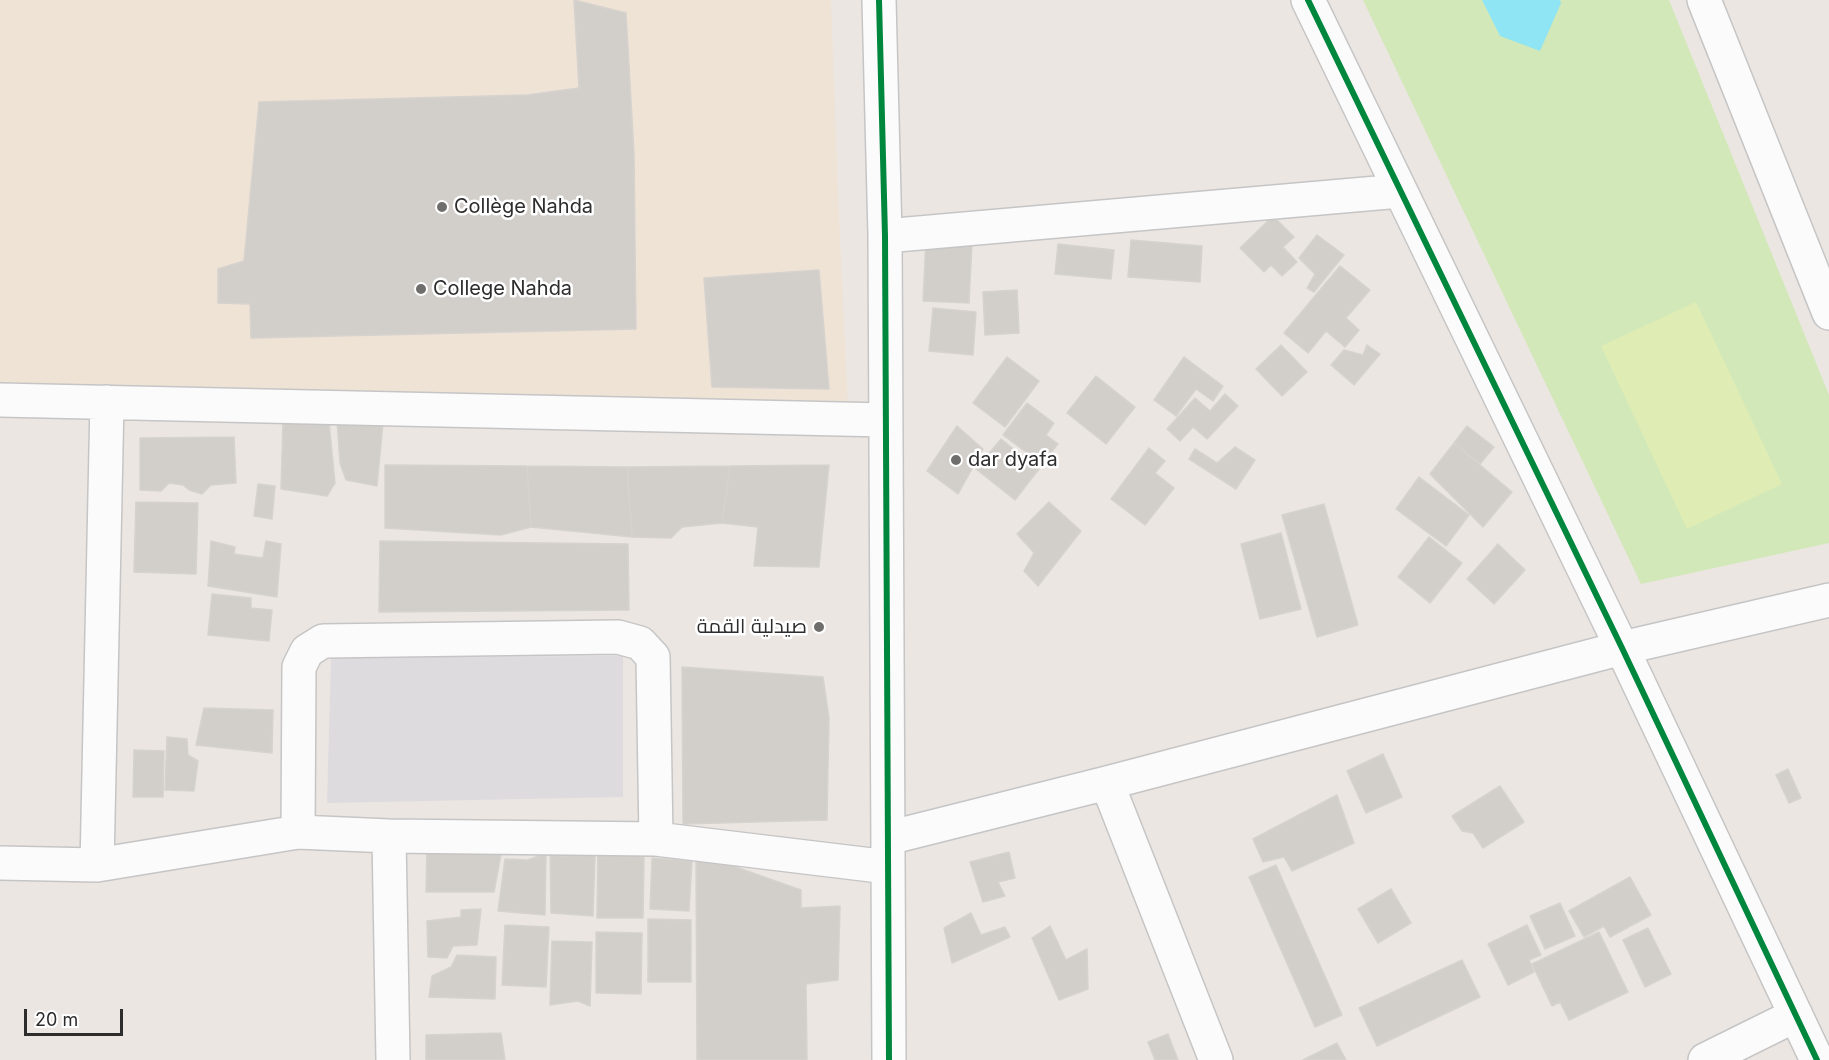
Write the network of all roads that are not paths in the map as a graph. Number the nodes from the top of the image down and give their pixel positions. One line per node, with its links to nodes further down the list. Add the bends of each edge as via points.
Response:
1 (879, 0): 5 (street)
2 (1308, 0): 4 (street)
3 (1704, 0): 6 (street)
4 (1400, 191): 5 (street); 11 (street)
5 (885, 236): 9 (street)
6 (1829, 313)
7 (0, 400): 8 (street)
8 (107, 402): 9 (street); 18 (street)
9 (885, 420): 16 (street)
10 (1829, 600): 11 (street)
11 (1622, 648): 12 (street); 19 (street)
12 (1107, 783): 16 (street); 22 (street)
13 (298, 832): 14 (street); 15 (street, via 299,667 307,651 323,641 618,637 640,643 653,657); 18 (street)
14 (388, 836): 15 (street); 20 (street)
15 (656, 839): 16 (street)
16 (888, 853): 21 (street)
17 (0, 863): 18 (street)
18 (97, 865)
19 (1796, 1016): 23 (street); 24 (street)
20 (393, 1060)
21 (889, 1060)
22 (1216, 1060)
23 (1705, 1060)
24 (1817, 1060)

